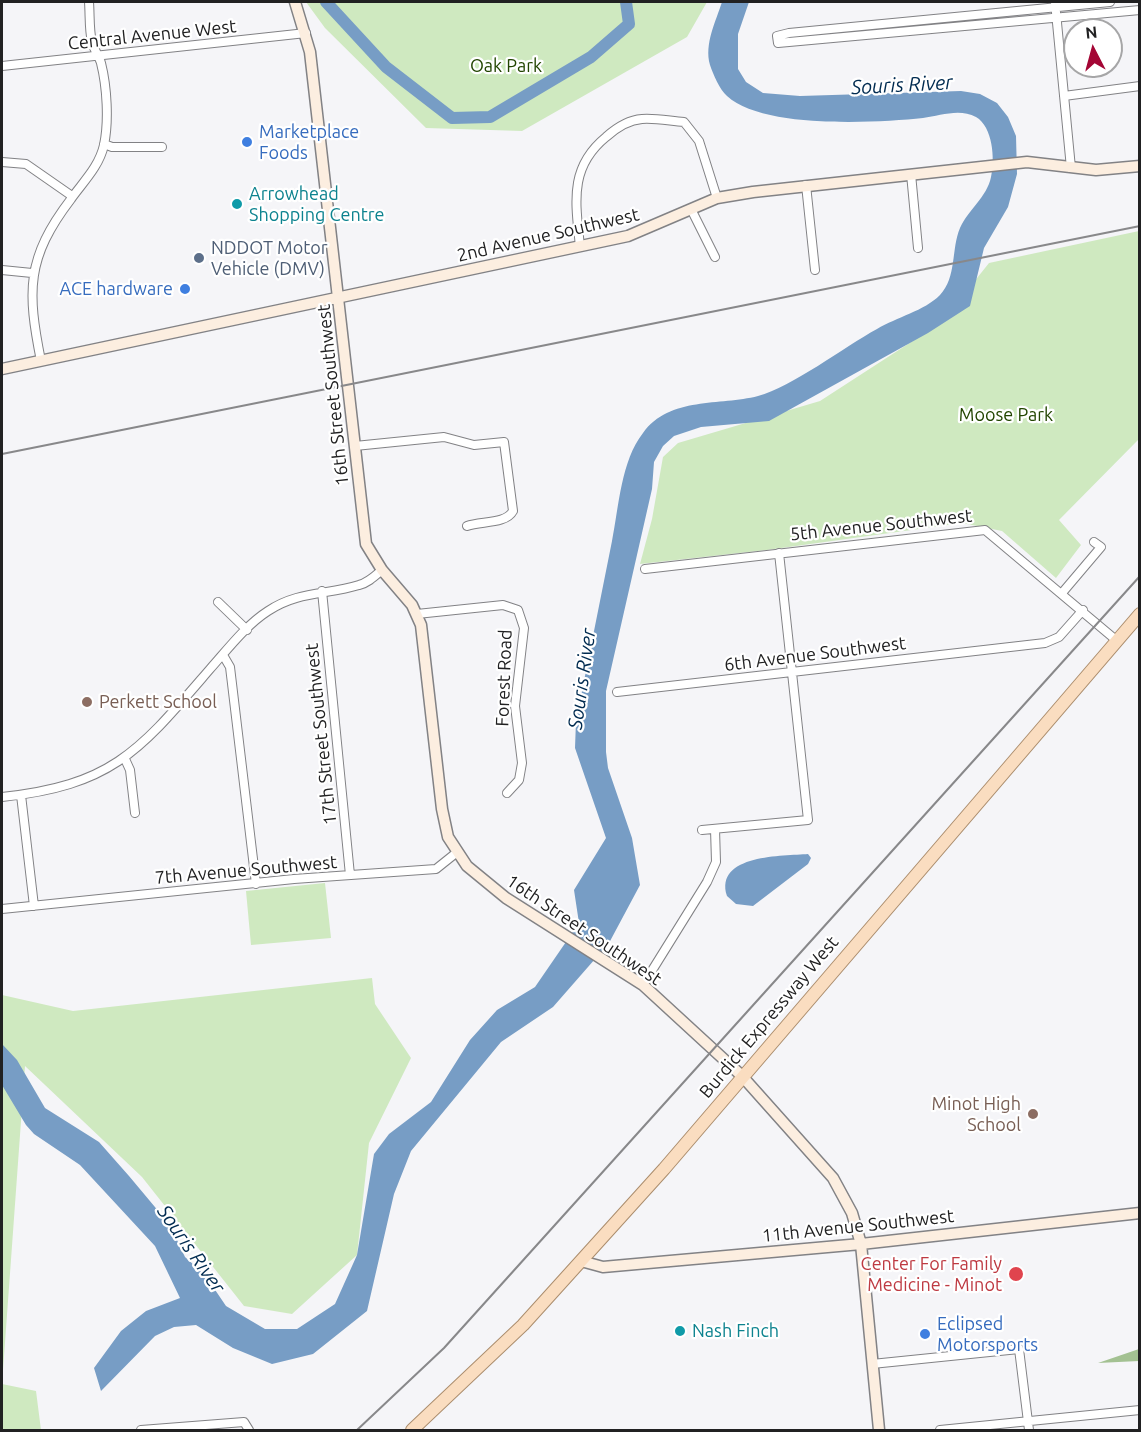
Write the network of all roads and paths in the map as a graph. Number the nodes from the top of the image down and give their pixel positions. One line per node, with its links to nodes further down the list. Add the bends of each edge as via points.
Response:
1 (89, 2): 8 (street, via 92,43)
2 (295, 2): 7 (street, 16th Street Southwest)
3 (1110, 2): 4 (street)
4 (1055, 5): 6 (street); 6 (street, via 777,36 778,43)
5 (1140, 10): 6 (street)
6 (1056, 18): 11 (street)
7 (306, 33): 8 (street, Central Avenue West); 28 (street, 16th Street Southwest)
8 (98, 56): 9 (street, Central Avenue West); 12 (street, via 106,110)
9 (2, 66)
10 (1140, 86): 11 (street)
11 (1064, 96): 16 (street)
12 (104, 144): 13 (street); 19 (street, via 91,174)
13 (162, 147)
14 (2, 162): 19 (street, via 26,164)
15 (1140, 166): 16 (street, 2nd Avenue Southwest)
16 (1071, 168): 17 (street, 2nd Avenue Southwest, via 1027,162)
17 (911, 174): 18 (street, 2nd Avenue Southwest); 23 (street)
18 (806, 185): 20 (street, 2nd Avenue Southwest); 26 (street)
19 (72, 196): 27 (street, via 40,249)
20 (717, 198): 21 (street, 2nd Avenue Southwest); 22 (street, via 699,141 684,122 641,119 618,127 582,163 577,178)
21 (691, 209): 22 (street, 2nd Avenue Southwest, via 628,236); 24 (street)
22 (580, 248): 28 (street, 2nd Avenue Southwest)
23 (918, 248)
24 (715, 257)
25 (2, 270): 27 (street)
26 (815, 270)
27 (32, 273): 29 (street, via 31,314)
28 (339, 299): 29 (street, 2nd Avenue Southwest); 31 (street, 16th Street Southwest)
29 (41, 361): 30 (street, 2nd Avenue Southwest)
30 (2, 369)
31 (355, 446): 32 (street, via 444,437 474,444 504,442 513,511 510,516); 36 (street, 16th Street Southwest, via 366,544)
32 (467, 526)
33 (1094, 542): 38 (street, via 1101,547)
34 (779, 553): 35 (street, 5th Avenue Southwest); 38 (street, 5th Avenue Southwest, via 985,530); 46 (street)
35 (645, 569)
36 (382, 570): 37 (street, via 359,585); 41 (street, via 405,594)
37 (322, 591): 43 (street, via 268,611); 56 (street, 17th Street Southwest)
38 (1062, 593): 40 (street, 5th Avenue Southwest)
39 (218, 602): 43 (street)
40 (1083, 610): 44 (street, 5th Avenue Southwest); 46 (street, 6th Avenue Southwest, via 1054,641)
41 (417, 614): 49 (street, Forest Road, via 503,605 518,610 524,628 515,706 522,763 519,780); 55 (street, 16th Street Southwest, via 424,639 442,809)
42 (1140, 614): 44 (main road, Burdick Expressway West)
43 (247, 630): 45 (street)
44 (1116, 640): 61 (main road, Burdick Expressway West)
45 (223, 655): 48 (street); 57 (street, via 230,667)
46 (792, 672): 47 (street, 6th Avenue Southwest); 53 (street, via 808,820)
47 (617, 692)
48 (125, 759): 50 (street, via 76,784); 52 (street)
49 (507, 793)
50 (21, 795): 51 (street); 58 (street)
51 (2, 797)
52 (135, 813)
53 (715, 829): 54 (street); 60 (street, via 716,862 707,882)
54 (702, 830)
55 (456, 854): 56 (street, 7th Avenue Southwest, via 436,868); 60 (street, 16th Street Southwest, via 506,898)
56 (350, 875): 57 (street, 7th Avenue Southwest)
57 (256, 884): 58 (street, 7th Avenue Southwest)
58 (34, 906): 59 (street, 7th Avenue Southwest)
59 (2, 909)
60 (643, 986): 61 (street, 16th Street Southwest)
61 (742, 1076): 63 (street, 16th Street Southwest, via 833,1178 852,1213); 64 (main road, Burdick Expressway West)
62 (1140, 1213): 63 (street, 11th Avenue Southwest)
63 (861, 1244): 64 (street, 11th Avenue Southwest, via 603,1267); 65 (street, 16th Street Southwest)
64 (581, 1261): 68 (main road, Burdick Expressway West, via 523,1325)
65 (872, 1364): 67 (street, via 1019,1349); 72 (street, 16th Street Southwest)
66 (1140, 1410): 67 (street)
67 (1028, 1421): 70 (street); 73 (street)
68 (417, 1429)
69 (141, 1430): 71 (street, via 244,1422)
70 (940, 1430)
71 (249, 1431)
72 (879, 1431)
73 (1029, 1431)

